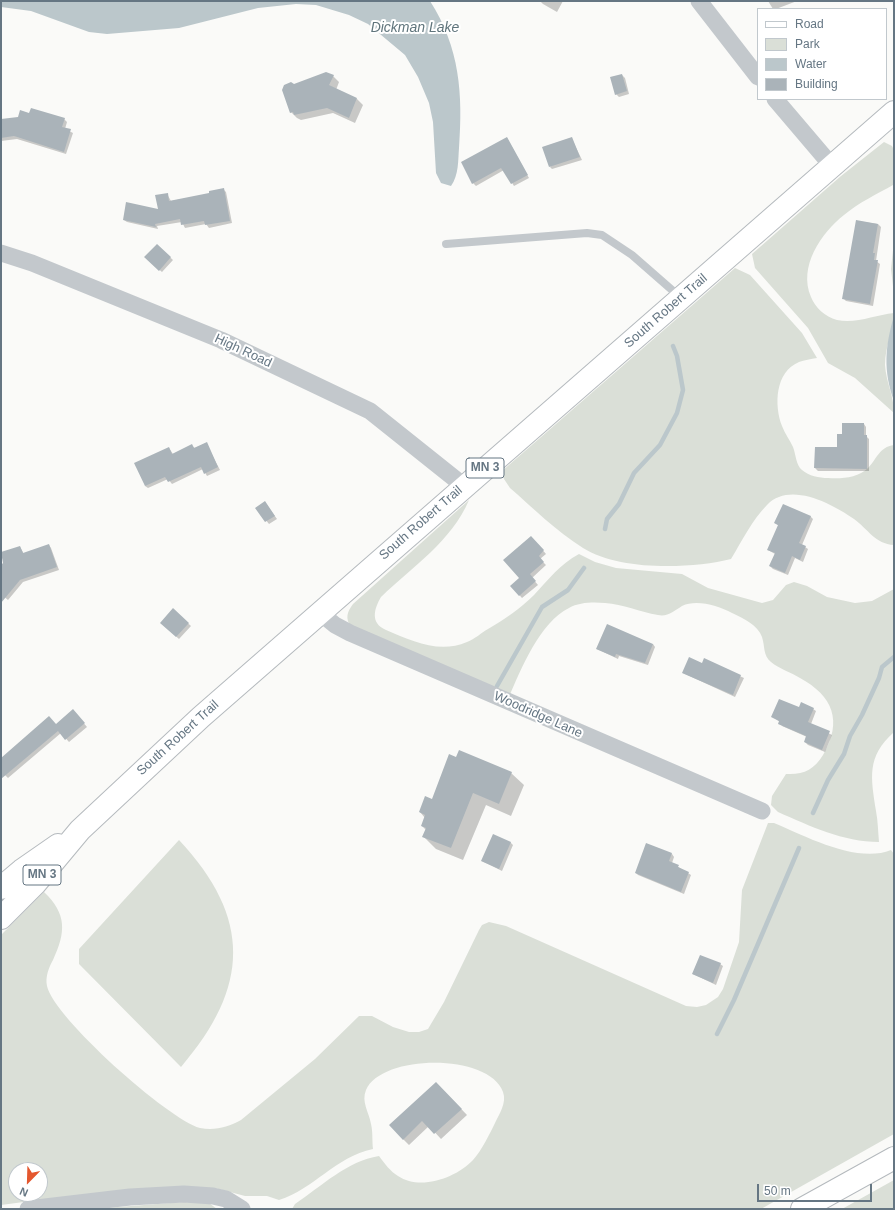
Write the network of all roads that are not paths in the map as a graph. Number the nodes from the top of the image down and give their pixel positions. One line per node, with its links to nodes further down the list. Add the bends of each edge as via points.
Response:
1 (699, 1): 2 (street)
2 (757, 76)
3 (776, 100): 5 (street)
4 (894, 112): 5 (main road, South Robert Trail / MN 3)
5 (832, 166): 8 (main road, South Robert Trail / MN 3)
6 (446, 244): 8 (lane, via 587,233 602,235 632,255)
7 (1, 253): 9 (street, High Road, via 32,263 221,340 370,410)
8 (681, 298): 9 (main road, South Robert Trail / MN 3)
9 (464, 486): 10 (main road, South Robert Trail / MN 3)
10 (319, 612): 11 (street, Woodridge Lane, via 350,633); 12 (main road, South Robert Trail / MN 3, via 200,717)
11 (762, 811)
12 (80, 830): 13 (main road, South Robert Trail / MN 3, via 22,870); 14 (main road, South Robert Trail / MN 3, via 35,884)
13 (1, 888)
14 (1, 918)
15 (894, 1158): 18 (main road)
16 (28, 1209): 17 (street, via 130,1197 184,1194 226,1199)
17 (242, 1209)
18 (802, 1209)

